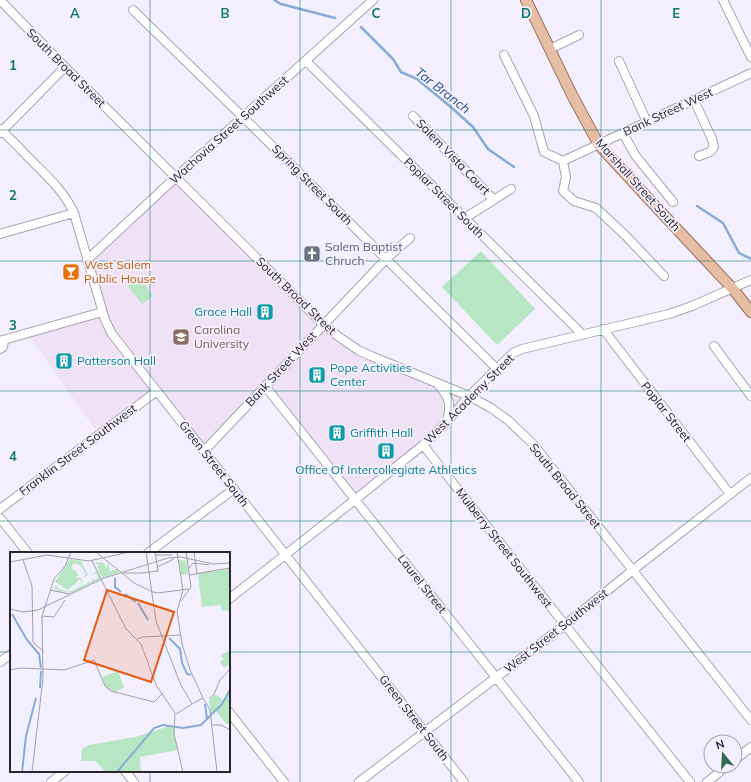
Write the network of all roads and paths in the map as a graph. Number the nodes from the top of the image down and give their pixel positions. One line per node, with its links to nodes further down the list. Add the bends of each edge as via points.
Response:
1 (0, 0): 12 (street, South Broad Street)
2 (373, 0): 10 (street, Wachovia Street Southwest)
3 (526, 0): 7 (main road, Marshall Street South)
4 (723, 0): 9 (street)
5 (133, 10): 16 (street, Spring Street South)
6 (579, 35): 7 (street)
7 (550, 50): 20 (main road, Marshall Street South)
8 (504, 55): 22 (street, via 534,116 544,152)
9 (751, 57)
10 (306, 61): 16 (street, Wachovia Street Southwest); 28 (street, Poplar Street South)
11 (619, 61): 17 (street)
12 (65, 67): 18 (street); 23 (street, South Broad Street)
13 (751, 73): 14 (street, Bank Street West)
14 (694, 100): 17 (street, Bank Street West); 21 (street, via 714,147 710,152)
15 (412, 116): 25 (street, Salem Vista Court)
16 (243, 117): 23 (street, Wachovia Street Southwest); 31 (street, Spring Street South)
17 (647, 122): 19 (street, Bank Street West)
18 (1, 131): 27 (street, Green Street South, via 58,188)
19 (623, 133): 20 (street, Bank Street West); 26 (street, via 635,156)
20 (599, 145): 22 (street, Bank Street West); 35 (main road, Marshall Street South)
21 (699, 156)
22 (564, 161): 33 (street, via 566,177 563,191 574,201 596,208)
23 (176, 177): 32 (street, Wachovia Street Southwest); 38 (street, South Broad Street)
24 (511, 189): 25 (street)
25 (493, 199): 28 (street)
26 (673, 202)
27 (74, 213): 29 (street); 32 (street, Green Street South)
28 (464, 218): 40 (street, Poplar Street South)
29 (0, 234)
30 (410, 238): 31 (street, Bank Street West)
31 (386, 259): 38 (street, Bank Street West); 44 (street, Spring Street South)
32 (87, 260): 36 (street, Green Street South)
33 (664, 276)
34 (751, 280): 35 (street, West Academy Street)
35 (733, 289): 37 (main road, Marshall Street South); 39 (street, West Academy Street, via 669,314)
36 (102, 312): 41 (street); 47 (street, Green Street South, via 112,334)
37 (751, 312)
38 (324, 324): 45 (street, South Broad Street, via 358,350); 46 (street, Bank Street West)
39 (603, 330): 40 (street, West Academy Street); 55 (street, Poplar Street)
40 (582, 334): 44 (street, West Academy Street, via 522,349)
41 (2, 340): 43 (street, via 3,347)
42 (714, 346): 49 (street)
43 (0, 349)
44 (497, 369): 48 (street, West Academy Street)
45 (438, 383): 48 (street, South Broad Street); 50 (street, via 449,400 450,411)
46 (264, 386): 52 (street, Bank Street West); 56 (street, Laurel Street)
47 (156, 391): 52 (street, Green Street South); 57 (street, Franklin Street Southwest)
48 (470, 396): 50 (street, West Academy Street); 62 (street, South Broad Street, via 508,421 532,444)
49 (751, 396)
50 (446, 423): 51 (street, West Academy Street)
51 (423, 444): 56 (street, West Academy Street); 64 (street, Mulberry Street Southwest)
52 (204, 451): 54 (street, Green Street South)
53 (751, 478): 55 (street, West Street Southwest)
54 (234, 489): 60 (street); 61 (street, Green Street South)
55 (730, 494): 62 (street, West Street Southwest)
56 (355, 500): 61 (street, West Academy Street); 67 (street, Laurel Street)
57 (0, 509)
58 (0, 518): 59 (street)
59 (27, 552)
60 (149, 552)
61 (285, 555): 63 (street, West Academy Street); 70 (street, Green Street South)
62 (633, 570): 64 (street, West Street Southwest); 69 (street, South Broad Street)
63 (230, 598)
64 (564, 625): 67 (street, West Street Southwest); 82 (street, Mulberry Street Southwest)
65 (10, 655): 66 (street)
66 (0, 662)
67 (496, 678): 70 (street, West Street Southwest); 81 (street, Laurel Street)
68 (230, 713): 78 (street)
69 (751, 720)
70 (425, 732): 79 (street, West Street Southwest); 80 (street, Green Street South)
71 (751, 747): 72 (street)
72 (743, 754)
73 (64, 772): 76 (street)
74 (126, 772): 77 (street)
75 (717, 774): 83 (street)
76 (51, 782)
77 (134, 782)
78 (284, 782)
79 (360, 782)
80 (464, 782)
81 (579, 782)
82 (690, 782)
83 (707, 782)

